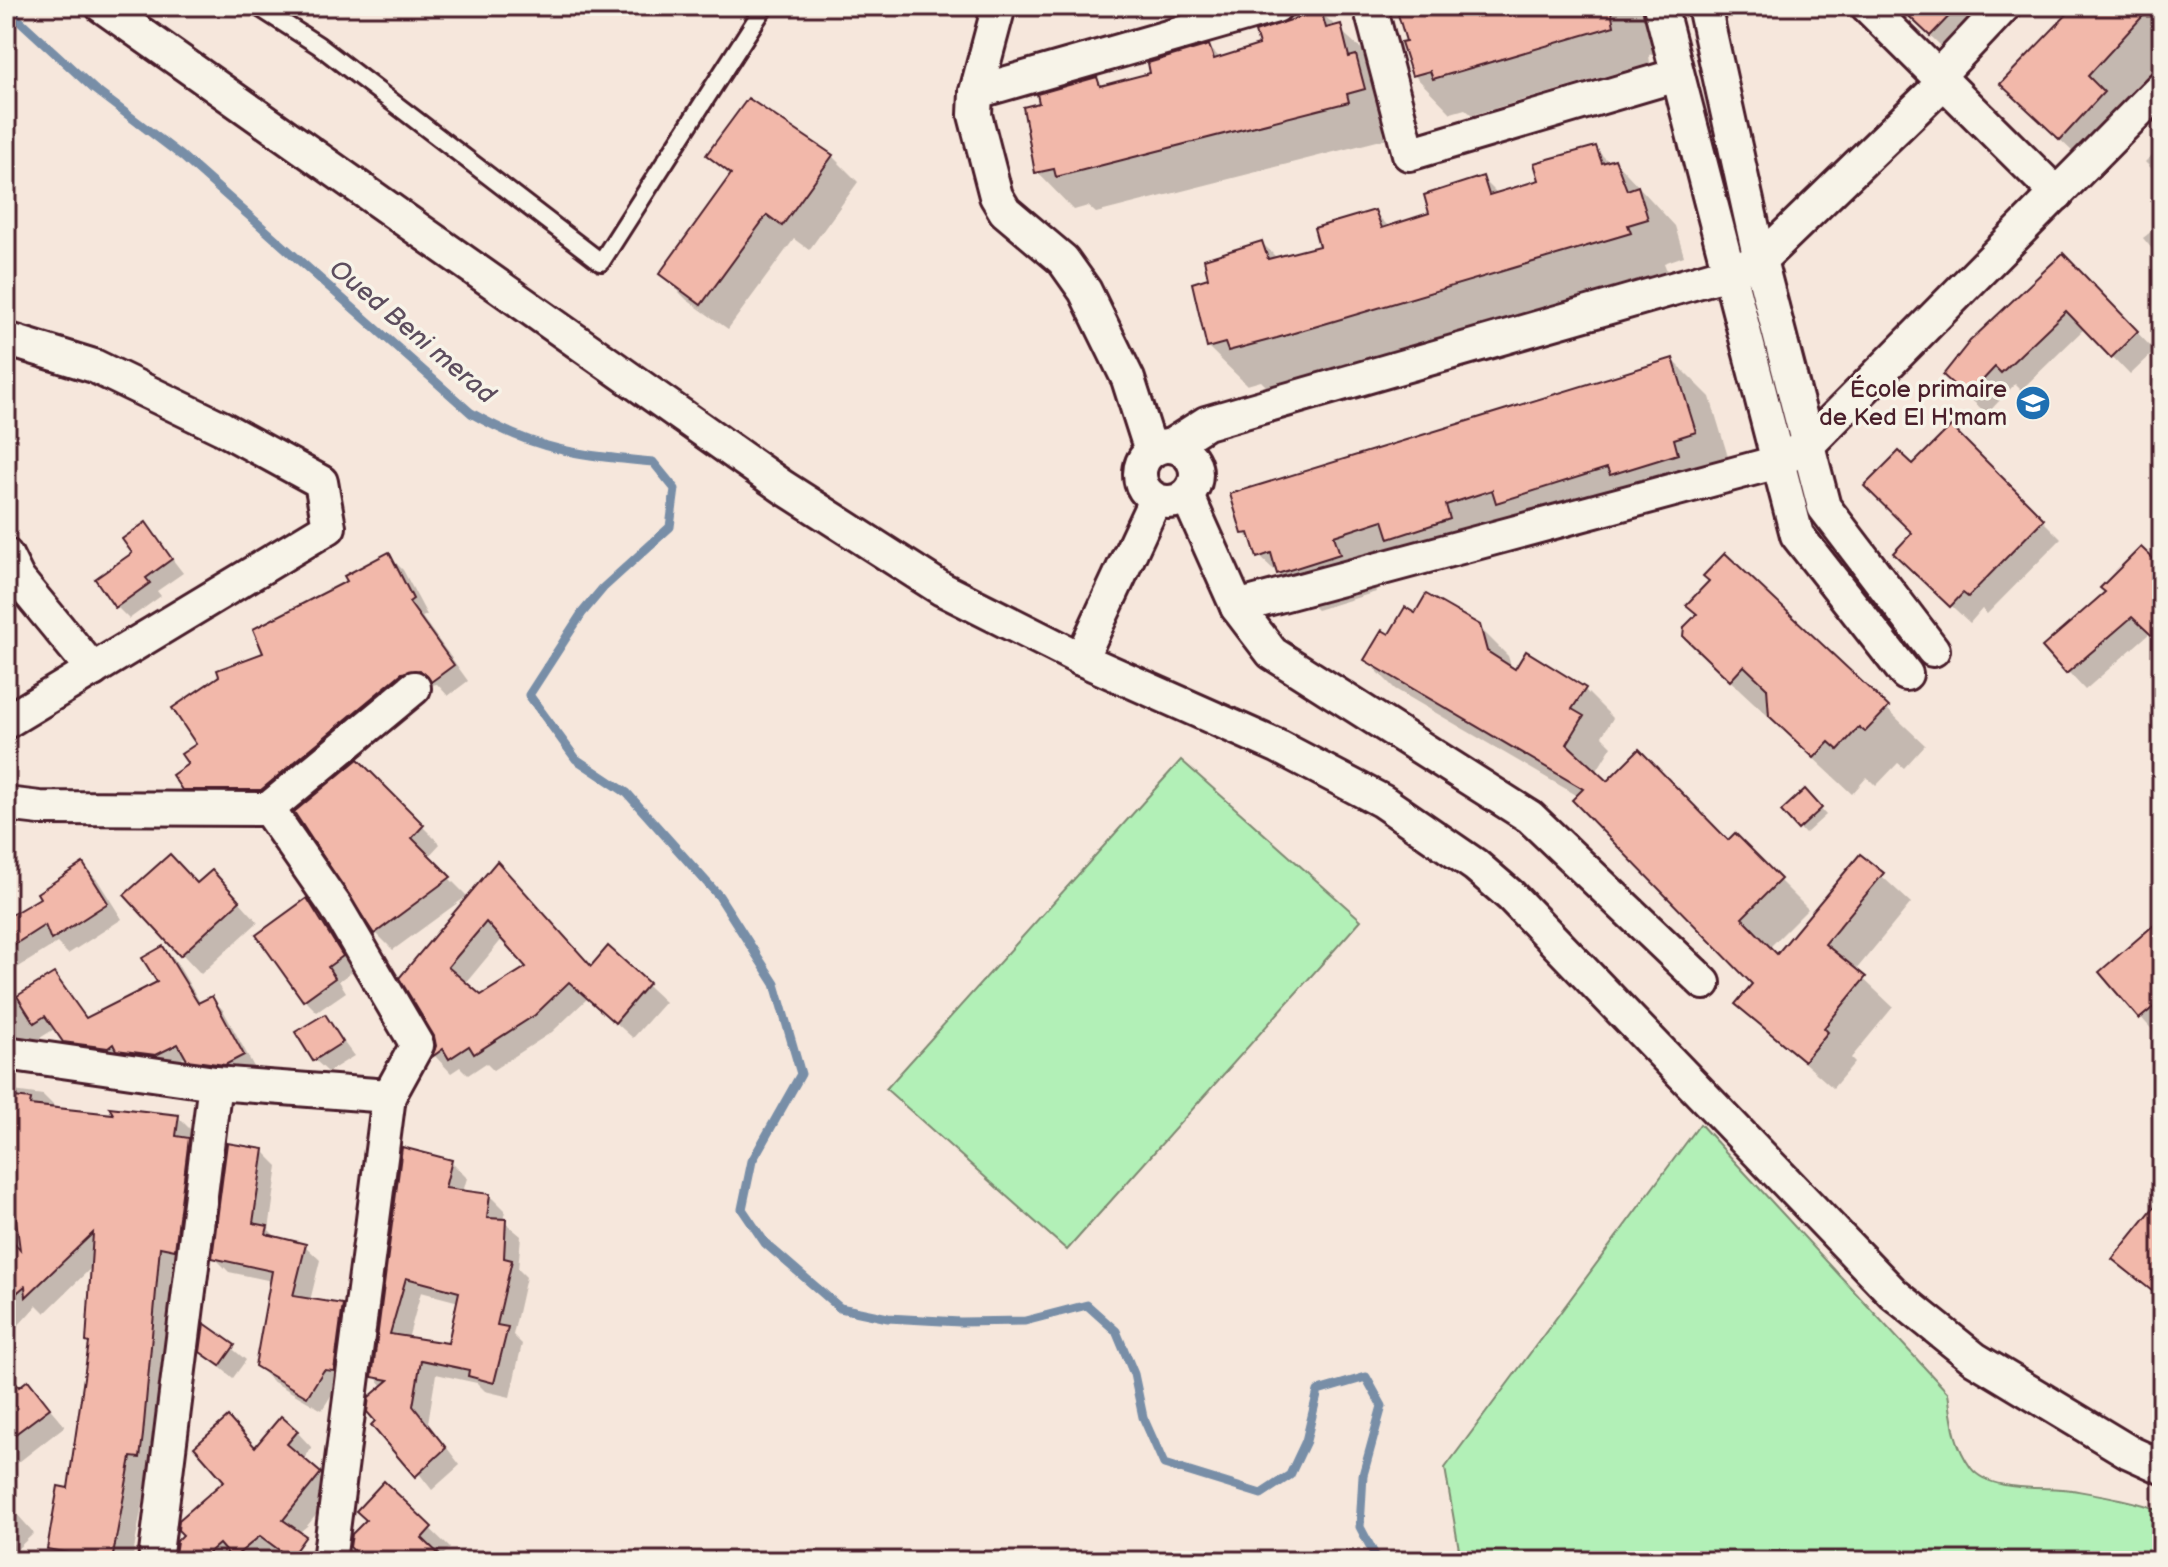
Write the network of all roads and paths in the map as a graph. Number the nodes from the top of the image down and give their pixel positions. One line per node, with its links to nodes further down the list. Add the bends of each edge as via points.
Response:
1 (102, 6): 27 (street, via 783,487 942,589)
2 (257, 6): 3 (lane, via 318,45 601,262)
3 (765, 6)
4 (999, 6): 14 (street)
5 (1276, 6): 14 (street)
6 (1370, 6): 11 (street, via 1409,154)
7 (1660, 6): 11 (street)
8 (1704, 6): 16 (street)
9 (1867, 6): 12 (street)
10 (2004, 6): 12 (street)
11 (1677, 75): 17 (street)
12 (1942, 78): 15 (street); 16 (street)
13 (2162, 87): 15 (street)
14 (976, 92): 20 (street, via 977,134 996,196 1005,211 1063,260 1085,291)
15 (2057, 194): 19 (street)
16 (1760, 260): 17 (street); 19 (street)
17 (1728, 273): 20 (street, via 1206,423); 21 (street)
18 (6, 339): 28 (street, via 94,366 321,482 329,527)
19 (1809, 444): 21 (street); 26 (street, via 1824,507)
20 (1160, 449): 22 (street, via 1179,448 1193,462 1195,480); 23 (street, via 1140,467 1139,477)
21 (1778, 462): 25 (street); 29 (street, via 1797,535)
22 (1187, 495): 23 (street, via 1172,502); 25 (street)
23 (1155, 500): 27 (street)
24 (6, 555): 28 (street, via 18,579)
25 (1237, 607): 34 (street, via 1272,653 1530,817)
26 (1933, 650)
27 (1081, 659): 38 (street, via 1279,747 1382,801 1475,865 1511,896 1894,1294 1975,1359)
28 (93, 670): 31 (street)
29 (1906, 674)
30 (414, 688): 33 (street)
31 (6, 722)
32 (6, 804): 33 (street)
33 (268, 809): 37 (street, via 336,907 417,1045)
34 (1704, 983)
35 (6, 1053): 36 (street)
36 (215, 1083): 37 (street); 39 (street)
37 (389, 1096): 40 (street)
38 (2162, 1467)
39 (155, 1561)
40 (329, 1561)

